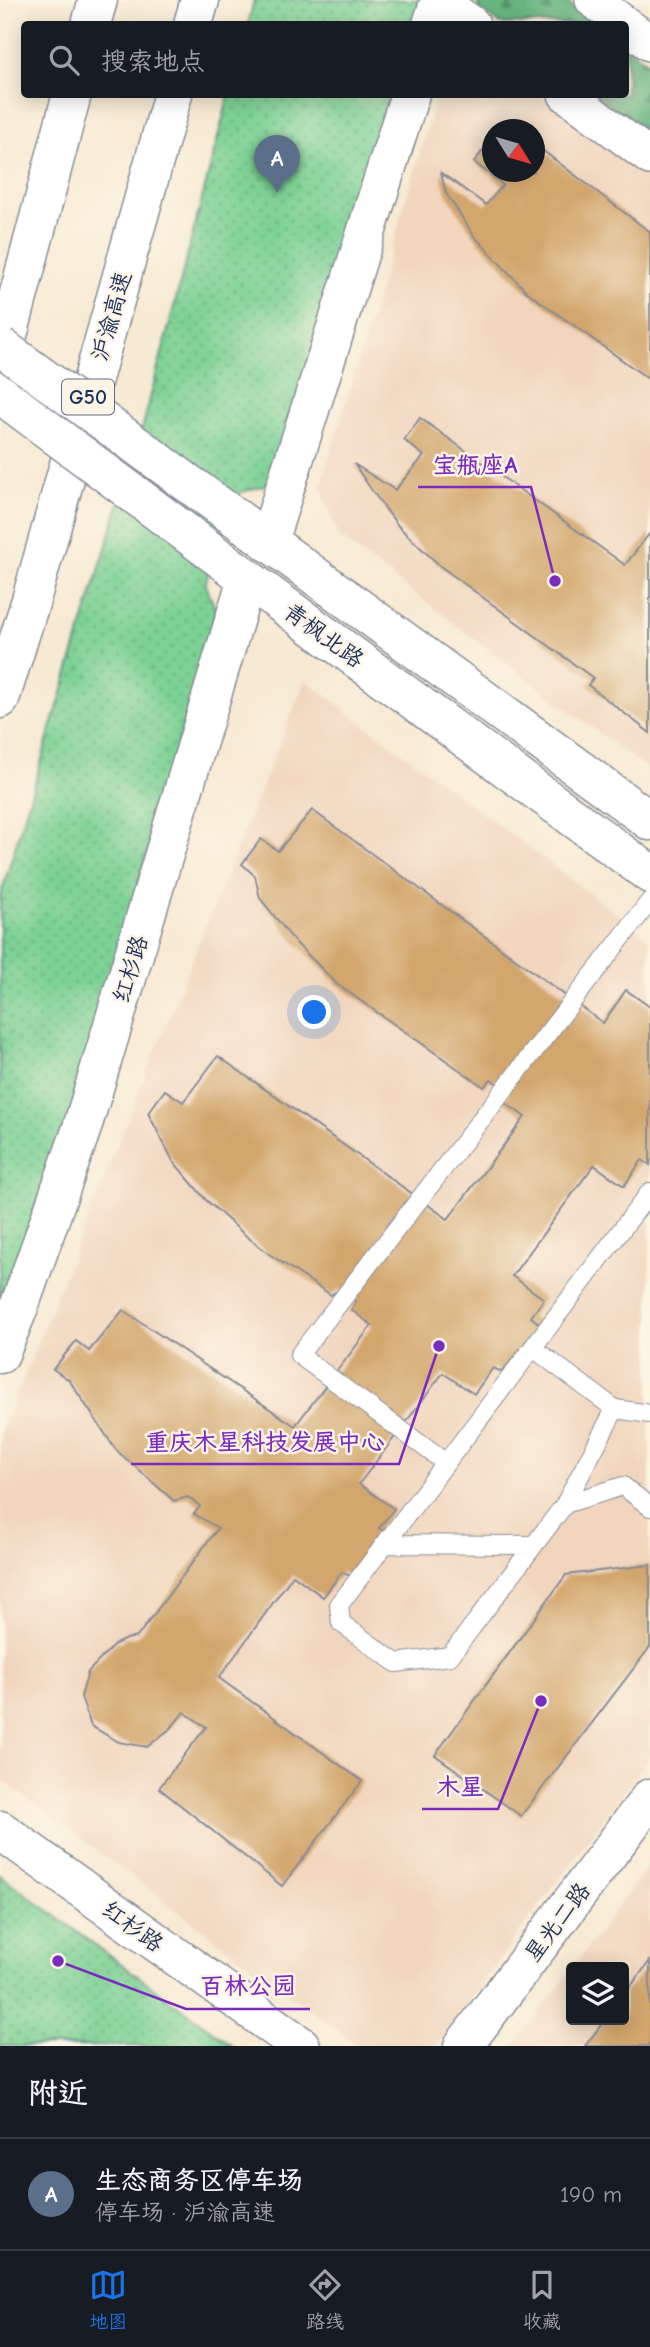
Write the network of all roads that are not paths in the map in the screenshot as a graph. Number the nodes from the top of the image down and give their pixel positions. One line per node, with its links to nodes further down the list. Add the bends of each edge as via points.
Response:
1 (98, 0): 5 (main road)
2 (200, 0): 6 (main road)
3 (440, 0): 7 (main road); 8 (street)
4 (593, 0): 9 (street)
5 (92, 21)
6 (194, 21)
7 (433, 21)
8 (468, 21)
9 (621, 21)
10 (629, 27): 11 (street)
11 (650, 43)
12 (71, 98): 18 (main road)
13 (172, 98): 22 (main road, 沪渝高速 / G50)
14 (409, 98): 20 (main road)
15 (571, 98): 16 (street)
16 (650, 157)
17 (0, 346): 20 (main road, 青枫北路, bridge)
18 (0, 365)
19 (0, 394): 21 (main road, 青枫北路, bridge)
20 (268, 542): 23 (main road, 青枫北路)
21 (236, 570): 24 (main road, 青枫北路); 28 (main road, 红杉路, via 82,1128)
22 (0, 699)
23 (650, 821)
24 (650, 874)
25 (650, 901): 31 (lane, via 299,1355)
26 (650, 1192): 27 (lane)
27 (533, 1348): 29 (lane); 31 (lane)
28 (0, 1354)
29 (615, 1409): 30 (lane); 32 (lane)
30 (650, 1413)
31 (446, 1463): 34 (lane)
32 (565, 1504): 33 (lane, via 623,1486); 35 (lane)
33 (650, 1507)
34 (385, 1544): 35 (lane); 35 (lane, via 339,1605 341,1623 396,1663 450,1656)
35 (534, 1545)
36 (650, 1798): 39 (main road, 星光二路)
37 (0, 1830): 38 (main road, 红杉路)
38 (301, 2046)
39 (463, 2046)

